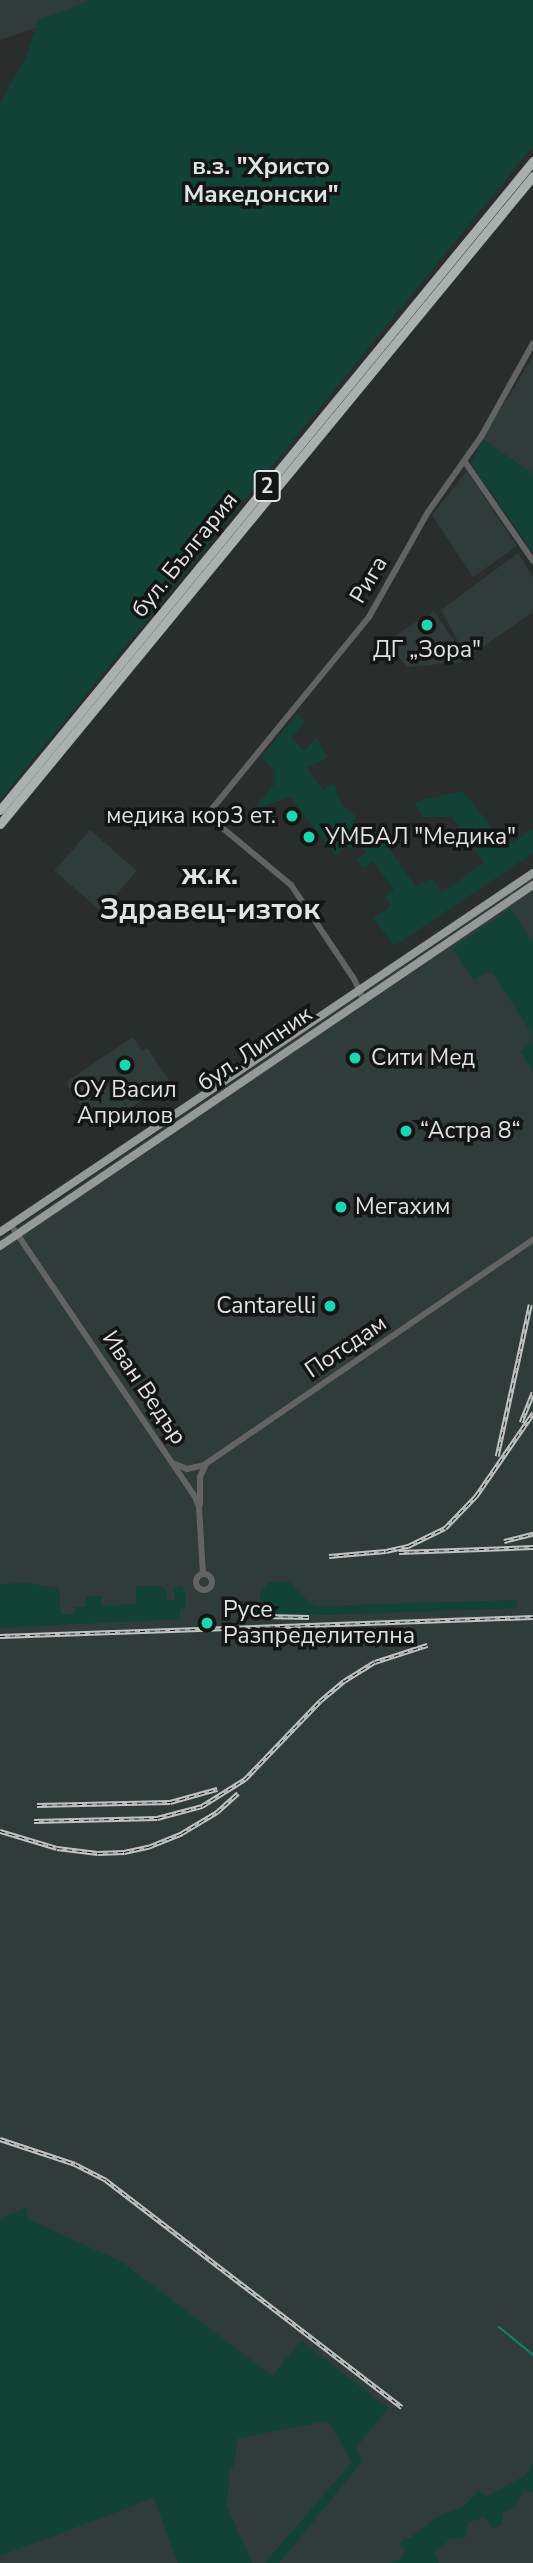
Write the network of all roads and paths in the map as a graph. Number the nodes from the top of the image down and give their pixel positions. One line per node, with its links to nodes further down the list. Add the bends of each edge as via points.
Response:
1 (533, 161): 6 (highway, бул. България / 2)
2 (533, 176): 7 (highway, бул. България / 2)
3 (533, 343): 4 (street, Рига)
4 (465, 462): 5 (street); 10 (street, Рига, via 428,512 369,617 206,816 291,886)
5 (533, 561)
6 (0, 810)
7 (0, 824)
8 (533, 873): 10 (main road, бул. Липник)
9 (533, 885): 10 (main road, бул. Липник)
10 (364, 993): 11 (main road, бул. Липник); 13 (main road, бул. Липник)
11 (11, 1225): 12 (main road, бул. Липник); 13 (street, Иван Ведър)
12 (0, 1232)
13 (18, 1234): 15 (main road, бул. Липник); 17 (street, Иван Ведър)
14 (533, 1240): 16 (street, Потсдам)
15 (0, 1246)
16 (208, 1462): 17 (street, via 187,1469); 18 (street, via 200,1477)
17 (175, 1464): 18 (street, Иван Ведър)
18 (200, 1507): 19 (street, Иван Ведър)
19 (203, 1574)

